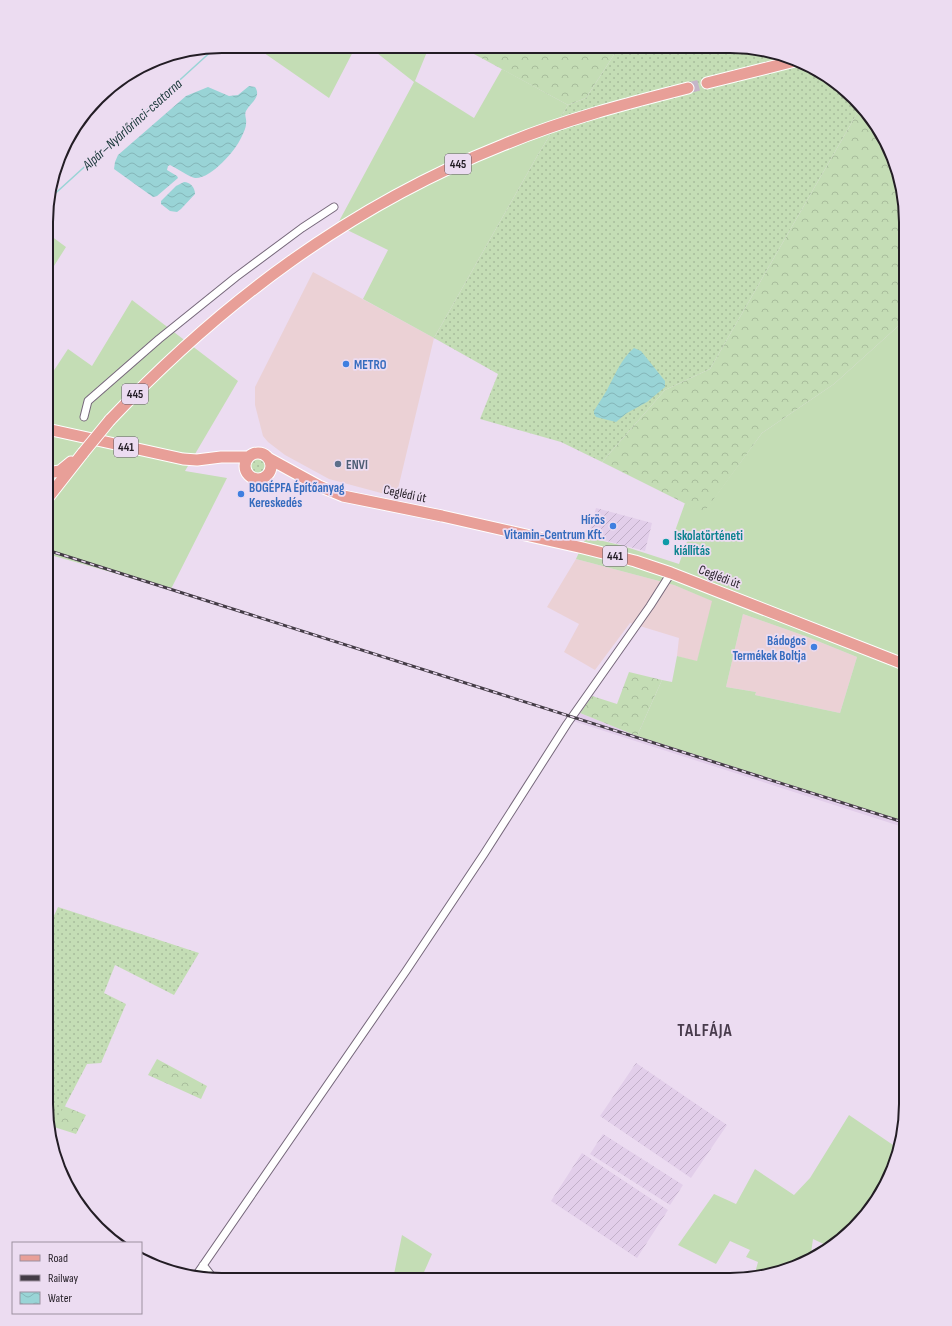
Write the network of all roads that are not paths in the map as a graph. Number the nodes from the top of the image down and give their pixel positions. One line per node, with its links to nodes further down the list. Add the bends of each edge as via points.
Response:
1 (786, 63): 2 (main road)
2 (707, 83)
3 (688, 88): 7 (main road, 445, bridge, via 580,117 502,145 452,167 364,213 280,267 217,317 110,420)
4 (334, 207): 5 (street, via 236,277 159,339 88,401)
5 (84, 417)
6 (53, 430): 10 (main road, 441, via 183,459)
7 (82, 454): 12 (main road, via 60,471); 15 (main road, 445)
8 (248, 457): 9 (main road, 441, via 258,453); 10 (main road, 441); 11 (main road)
9 (268, 458): 13 (main road, via 270,467); 14 (main road, Ceglédi út / 441)
10 (206, 460): 11 (main road, 441, via 233,464)
11 (246, 469): 13 (main road, 441, via 256,478)
12 (53, 473)
13 (266, 475): 14 (main road, Ceglédi út / 441, via 280,474)
14 (309, 481): 16 (main road, Ceglédi út / 441, via 343,496 568,545)
15 (53, 482)
16 (671, 573): 17 (main road, Ceglédi út / 441); 18 (street, via 566,724 484,854 410,964)
17 (899, 662)
18 (203, 1265): 19 (street); 20 (street)
19 (199, 1272)
20 (209, 1273)

